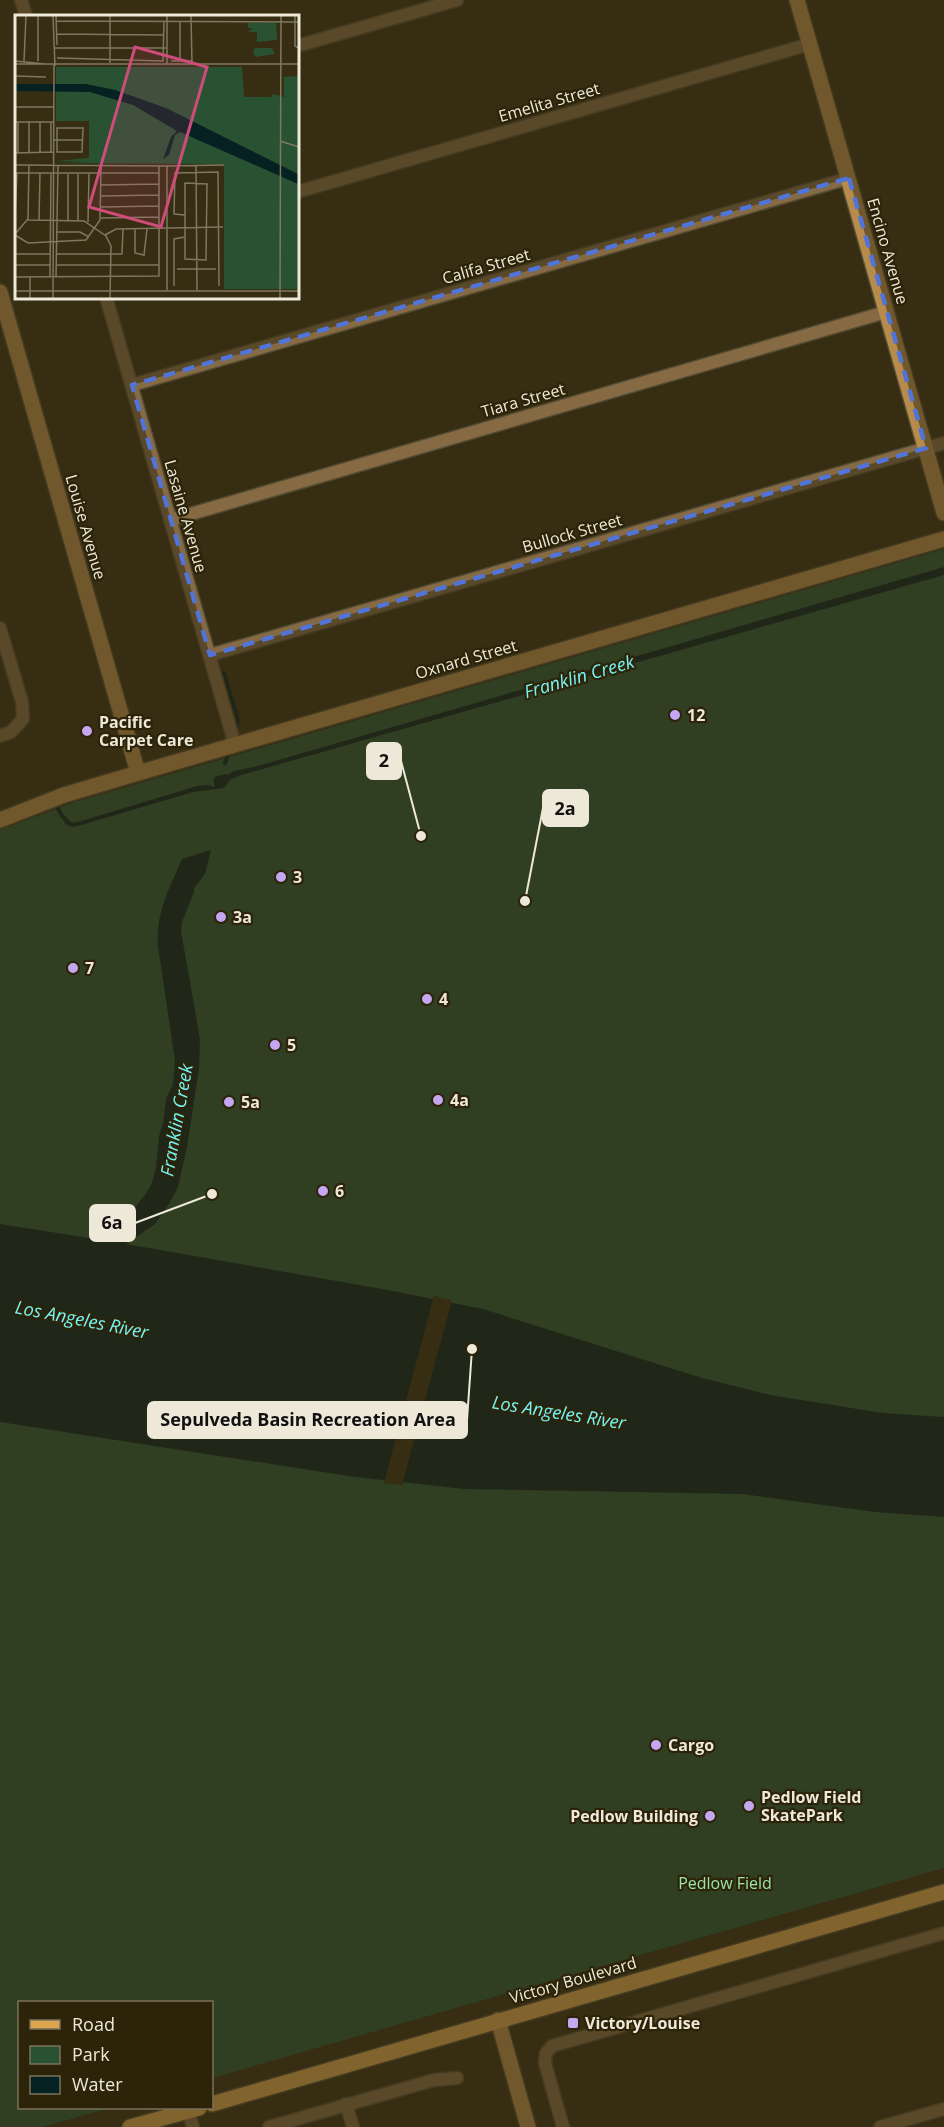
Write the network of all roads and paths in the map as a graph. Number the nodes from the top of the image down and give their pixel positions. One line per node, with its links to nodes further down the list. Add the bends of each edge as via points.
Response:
1 (21, 0): 4 (street)
2 (457, 0): 6 (street)
3 (797, 0): 5 (main road, Encino Avenue)
4 (26, 15)
5 (810, 44): 7 (main road, Encino Avenue); 8 (street, Emelita Street)
6 (298, 46)
7 (849, 178): 11 (main road, Encino Avenue); 12 (street, Califa Street)
8 (298, 192)
9 (0, 292): 22 (main road, Louise Avenue)
10 (106, 298): 12 (street, Lasaine Avenue)
11 (886, 312): 14 (main road, Encino Avenue); 16 (street, Tiara Street)
12 (132, 385): 16 (street, Lasaine Avenue)
13 (944, 443): 14 (street, Bullock Street)
14 (926, 448): 15 (main road, Encino Avenue); 19 (street, Bullock Street)
15 (944, 513)
16 (170, 520): 19 (street, Lasaine Avenue)
17 (944, 539): 21 (main road, Oxnard Street)
18 (0, 628): 20 (street, via 23,718 11,732)
19 (210, 655): 21 (street, Lasaine Avenue)
20 (0, 736)
21 (235, 745): 22 (main road, Oxnard Street)
22 (138, 773): 23 (main road, Oxnard Street, via 64,795)
23 (0, 820)
24 (944, 1892): 26 (main road, Victory Boulevard)
25 (944, 1933): 37 (street, via 552,2046 545,2063)
26 (498, 2020): 28 (main road, Victory Boulevard); 36 (main road)
27 (457, 2078): 29 (street, via 434,2080)
28 (213, 2104)
29 (346, 2104): 34 (street); 35 (street)
30 (194, 2109): 32 (main road); 33 (street)
31 (944, 2109): 38 (street)
32 (130, 2127)
33 (193, 2127)
34 (268, 2127)
35 (353, 2127)
36 (528, 2127)
37 (563, 2127)
38 (880, 2127)

